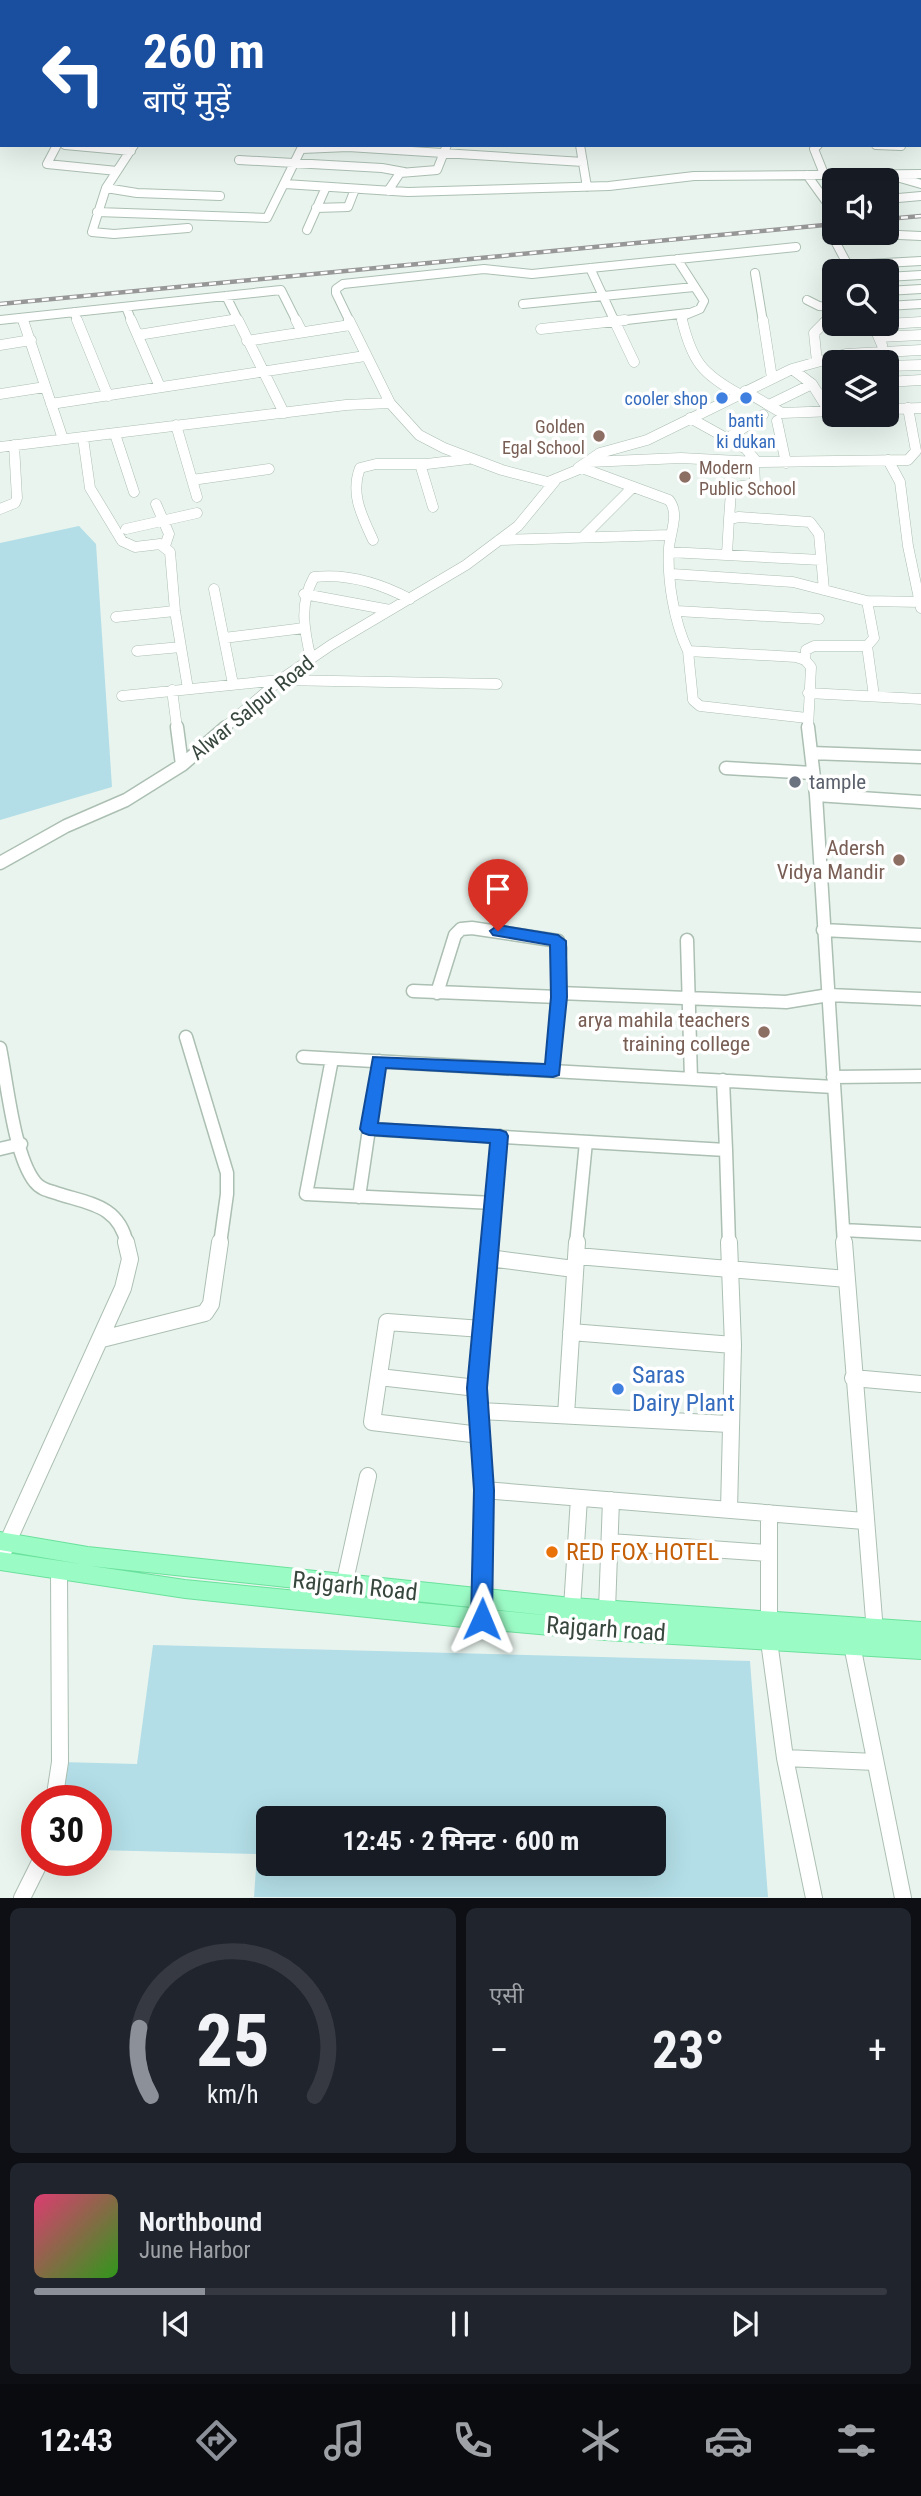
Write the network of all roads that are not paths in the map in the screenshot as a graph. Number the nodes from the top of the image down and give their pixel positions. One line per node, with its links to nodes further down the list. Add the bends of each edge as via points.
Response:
1 (56, 147): 12 (street, via 47,164)
2 (110, 147): 6 (street)
3 (303, 147): 7 (street); 10 (street)
4 (580, 147): 9 (street)
5 (816, 147): 11 (street)
6 (132, 148): 12 (street)
7 (446, 150): 9 (street); 13 (street, via 437,170)
8 (239, 160): 10 (street)
9 (583, 162): 22 (street)
10 (295, 164): 13 (street); 19 (street)
11 (822, 169)
12 (117, 171): 23 (street)
13 (404, 172): 25 (street)
14 (899, 173): 17 (street)
15 (807, 174): 16 (street); 22 (street, via 694,176); 27 (street)
16 (822, 174)
17 (921, 174)
18 (899, 177): 20 (street)
19 (285, 184): 21 (street); 31 (street, via 270,216 261,220)
20 (921, 184)
21 (326, 187): 24 (street); 30 (street)
22 (587, 187): 25 (street)
23 (106, 188): 26 (street); 31 (street)
24 (355, 189): 25 (street); 30 (street, via 348,207)
25 (388, 191)
26 (220, 196)
27 (822, 196)
28 (921, 196): 29 (street)
29 (899, 198)
30 (316, 208): 33 (street)
31 (97, 212): 32 (street, via 90,230 95,233)
32 (188, 228)
33 (307, 230)
34 (899, 235): 35 (street)
35 (921, 236)
36 (796, 247): 37 (street)
37 (677, 259): 40 (street); 44 (street)
38 (921, 261): 39 (street)
39 (899, 263)
40 (590, 268): 48 (street); 64 (street, via 521,274 484,269 343,284 335,293)
41 (755, 273): 84 (street)
42 (921, 275): 43 (street)
43 (899, 276)
44 (694, 287): 48 (street); 56 (street, via 704,301 700,309)
45 (921, 289): 46 (street)
46 (899, 290)
47 (226, 296): 54 (street); 58 (street); 66 (street, via 281,290)
48 (604, 296): 50 (street); 60 (street)
49 (807, 300): 53 (street)
50 (523, 304)
51 (921, 304): 52 (street)
52 (899, 305)
53 (822, 306)
54 (126, 307): 55 (street); 67 (street)
55 (74, 312): 57 (street); 93 (street)
56 (688, 313): 60 (street); 90 (street, via 682,320 695,363 711,379)
57 (22, 318): 59 (street); 70 (street)
58 (237, 319): 67 (street); 71 (street)
59 (0, 320)
60 (615, 320): 65 (street); 78 (street)
61 (921, 321): 63 (street)
62 (822, 323): 79 (street, via 813,332)
63 (899, 323)
64 (350, 326): 66 (street); 76 (street)
65 (541, 328)
66 (302, 332): 71 (street)
67 (138, 335): 89 (street)
68 (921, 335): 69 (street)
69 (879, 337): 73 (street)
70 (31, 340): 72 (street); 88 (street)
71 (247, 341): 83 (street)
72 (0, 345)
73 (884, 350)
74 (921, 350): 75 (street)
75 (899, 351)
76 (365, 356): 83 (street); 94 (street)
77 (822, 361): 79 (street)
78 (634, 362)
79 (817, 362): 82 (street)
80 (921, 365): 81 (street)
81 (899, 366)
82 (792, 369): 84 (street); 87 (street)
83 (262, 372): 89 (street); 101 (street)
84 (772, 378): 90 (street)
85 (921, 380): 86 (street)
86 (899, 381)
87 (812, 384): 92 (street); 96 (street)
88 (45, 387): 91 (street); 95 (street)
89 (160, 387): 93 (street)
90 (742, 393): 96 (street); 103 (street)
91 (0, 394)
92 (821, 395)
93 (108, 396): 95 (street)
94 (390, 403): 101 (street); 112 (street, via 419,435)
95 (51, 404): 109 (street)
96 (769, 405): 100 (street, via 782,412)
97 (899, 408): 98 (street)
98 (908, 408): 99 (street); 113 (street, via 916,451 908,460)
99 (921, 408)
100 (822, 411)
101 (284, 412): 105 (street)
102 (763, 415): 108 (street)
103 (690, 418): 108 (street); 117 (street)
104 (777, 421): 115 (street)
105 (176, 425): 106 (street); 119 (street)
106 (115, 434): 107 (street); 122 (street)
107 (83, 438): 109 (street); 135 (street, via 90,488 122,541 134,548)
108 (728, 438): 114 (street)
109 (63, 439): 110 (street)
110 (14, 445): 111 (street); 126 (street, via 17,498)
111 (0, 447)
112 (471, 458): 116 (street); 120 (street, via 533,479)
113 (888, 460): 115 (street); 137 (street, via 900,482)
114 (756, 462): 115 (street); 117 (street, via 681,458); 128 (street, via 755,484 731,492)
115 (786, 463)
116 (420, 464): 125 (street); 133 (street, via 360,468 356,498)
117 (581, 465): 120 (street); 121 (street)
118 (269, 469): 119 (street)
119 (192, 480): 123 (street)
120 (555, 481): 134 (street, Alwar Salpur Road)
121 (634, 487): 131 (street, via 674,505); 132 (street)
122 (134, 492)
123 (197, 497)
124 (156, 503): 129 (street)
125 (433, 507)
126 (0, 509)
127 (197, 513): 129 (street)
128 (729, 519): 139 (street); 140 (street, via 810,522 817,530)
129 (163, 521): 130 (street); 135 (street, via 169,534)
130 (126, 529)
131 (670, 535): 132 (street); 138 (street)
132 (584, 536): 134 (street)
133 (373, 540)
134 (499, 540): 145 (street, Alwar Salpur Road)
135 (165, 545): 149 (street, via 170,552)
136 (921, 545): 137 (street)
137 (908, 546): 147 (street)
138 (669, 552): 139 (street); 141 (street)
139 (727, 554): 140 (street)
140 (821, 560): 143 (street)
141 (671, 573): 143 (street, via 793,582); 150 (street)
142 (214, 589): 154 (street)
143 (824, 590): 146 (street)
144 (304, 594): 145 (street, via 314,577 323,575 379,585); 148 (street); 153 (street)
145 (410, 599): 148 (street, Alwar Salpur Road)
146 (867, 601): 147 (street); 155 (street, via 874,638)
147 (921, 604)
148 (390, 610): 159 (street, Alwar Salpur Road)
149 (176, 611): 151 (street); 156 (street)
150 (677, 611): 152 (street); 157 (street)
151 (116, 617)
152 (819, 619)
153 (304, 628): 154 (street); 159 (street)
154 (224, 638): 162 (street)
155 (867, 646): 160 (street, via 814,646 806,650); 168 (street)
156 (181, 647): 158 (street); 164 (street)
157 (688, 651): 160 (street); 170 (street, via 693,700 700,706)
158 (137, 652)
159 (310, 659): 161 (street, Alwar Salpur Road)
160 (805, 660): 166 (street, via 811,667)
161 (280, 680): 162 (street); 163 (street); 173 (street, Alwar Salpur Road)
162 (233, 684): 164 (street)
163 (497, 684)
164 (188, 689): 165 (street)
165 (172, 690): 167 (street); 173 (street)
166 (808, 693): 168 (street); 170 (street)
167 (122, 696)
168 (874, 696): 169 (street)
169 (921, 699)
170 (807, 718): 171 (street)
171 (811, 753): 172 (street); 175 (street)
172 (921, 757)
173 (183, 765): 178 (street, Alwar Salpur Road, via 126,800)
174 (726, 768): 175 (street)
175 (812, 773): 176 (street)
176 (817, 795): 177 (street); 179 (street)
177 (921, 802)
178 (0, 863)
179 (823, 930): 180 (street); 185 (street)
180 (921, 935)
181 (687, 940): 186 (street)
182 (413, 991): 183 (street)
183 (437, 993): 184 (street); 184 (street, via 455,935 472,928 558,941)
184 (559, 995): 186 (street); 193 (street)
185 (829, 995): 186 (street, via 786,1002); 187 (street); 197 (street)
186 (689, 999): 195 (street)
187 (921, 999)
188 (186, 1037): 214 (street, via 227,1173 211,1304 205,1313 190,1318)
189 (0, 1048): 201 (street)
190 (303, 1057): 191 (street)
191 (332, 1059): 192 (street); 204 (street, via 306,1194)
192 (379, 1061): 193 (street); 198 (street)
193 (553, 1071): 195 (street)
194 (921, 1076): 197 (street)
195 (691, 1079): 196 (street)
196 (723, 1080): 197 (street); 203 (street)
197 (833, 1082): 206 (street)
198 (369, 1129): 199 (street); 204 (street)
199 (500, 1136): 200 (street); 205 (street)
200 (586, 1142): 203 (street); 209 (street)
201 (21, 1144): 202 (street); 214 (street, via 37,1185 105,1208 124,1230 128,1273)
202 (0, 1149)
203 (726, 1150): 210 (street)
204 (359, 1198): 205 (street)
205 (494, 1203): 208 (street)
206 (843, 1230): 207 (street); 211 (street)
207 (921, 1234)
208 (489, 1258): 209 (street); 212 (street)
209 (576, 1262): 210 (street); 213 (street)
210 (728, 1269): 211 (street); 215 (street)
211 (847, 1279): 217 (street)
212 (482, 1329): 216 (street, via 387,1322); 219 (street)
213 (571, 1332): 215 (street); 221 (street)
214 (102, 1339): 232 (street)
215 (733, 1345): 222 (street)
216 (379, 1377): 219 (street); 223 (street, via 372,1422)
217 (853, 1378): 218 (street); 230 (street)
218 (921, 1384)
219 (477, 1388): 220 (street)
220 (479, 1411): 221 (street); 223 (street)
221 (566, 1415): 222 (street)
222 (729, 1424): 228 (street)
223 (480, 1436): 225 (street)
224 (368, 1476): 235 (street)
225 (484, 1490): 226 (street); 237 (street)
226 (579, 1498): 227 (street); 236 (street)
227 (611, 1500): 228 (street); 231 (street)
228 (729, 1510): 229 (street)
229 (769, 1513): 230 (street); 233 (street)
230 (864, 1521): 241 (street)
231 (610, 1542): 233 (street); 238 (street)
232 (2, 1551): 234 (main road, Rajgarh road); 235 (main road, Rajgarh Road, via 88,1556)
233 (769, 1553): 239 (street)
234 (59, 1570): 237 (main road, Rajgarh road, via 185,1589); 246 (street)
235 (344, 1585): 237 (main road, Rajgarh Road)
236 (572, 1608): 237 (main road, Rajgarh Road); 238 (main road, Rajgarh Road)
237 (482, 1609): 239 (main road, Rajgarh road)
238 (607, 1610): 239 (main road, Rajgarh Road)
239 (769, 1632): 241 (main road, Rajgarh Road); 242 (main road, Rajgarh road); 244 (street)
240 (921, 1632): 241 (main road, Rajgarh Road)
241 (875, 1638): 242 (main road, Rajgarh road); 243 (main road, Rajgarh road)
242 (852, 1645): 245 (street)
243 (921, 1649)
244 (785, 1758): 245 (street); 249 (street)
245 (875, 1762): 250 (street)
246 (56, 1785)
247 (33, 1876): 248 (street)
248 (22, 1898)
249 (814, 1898)
250 (903, 1898)

